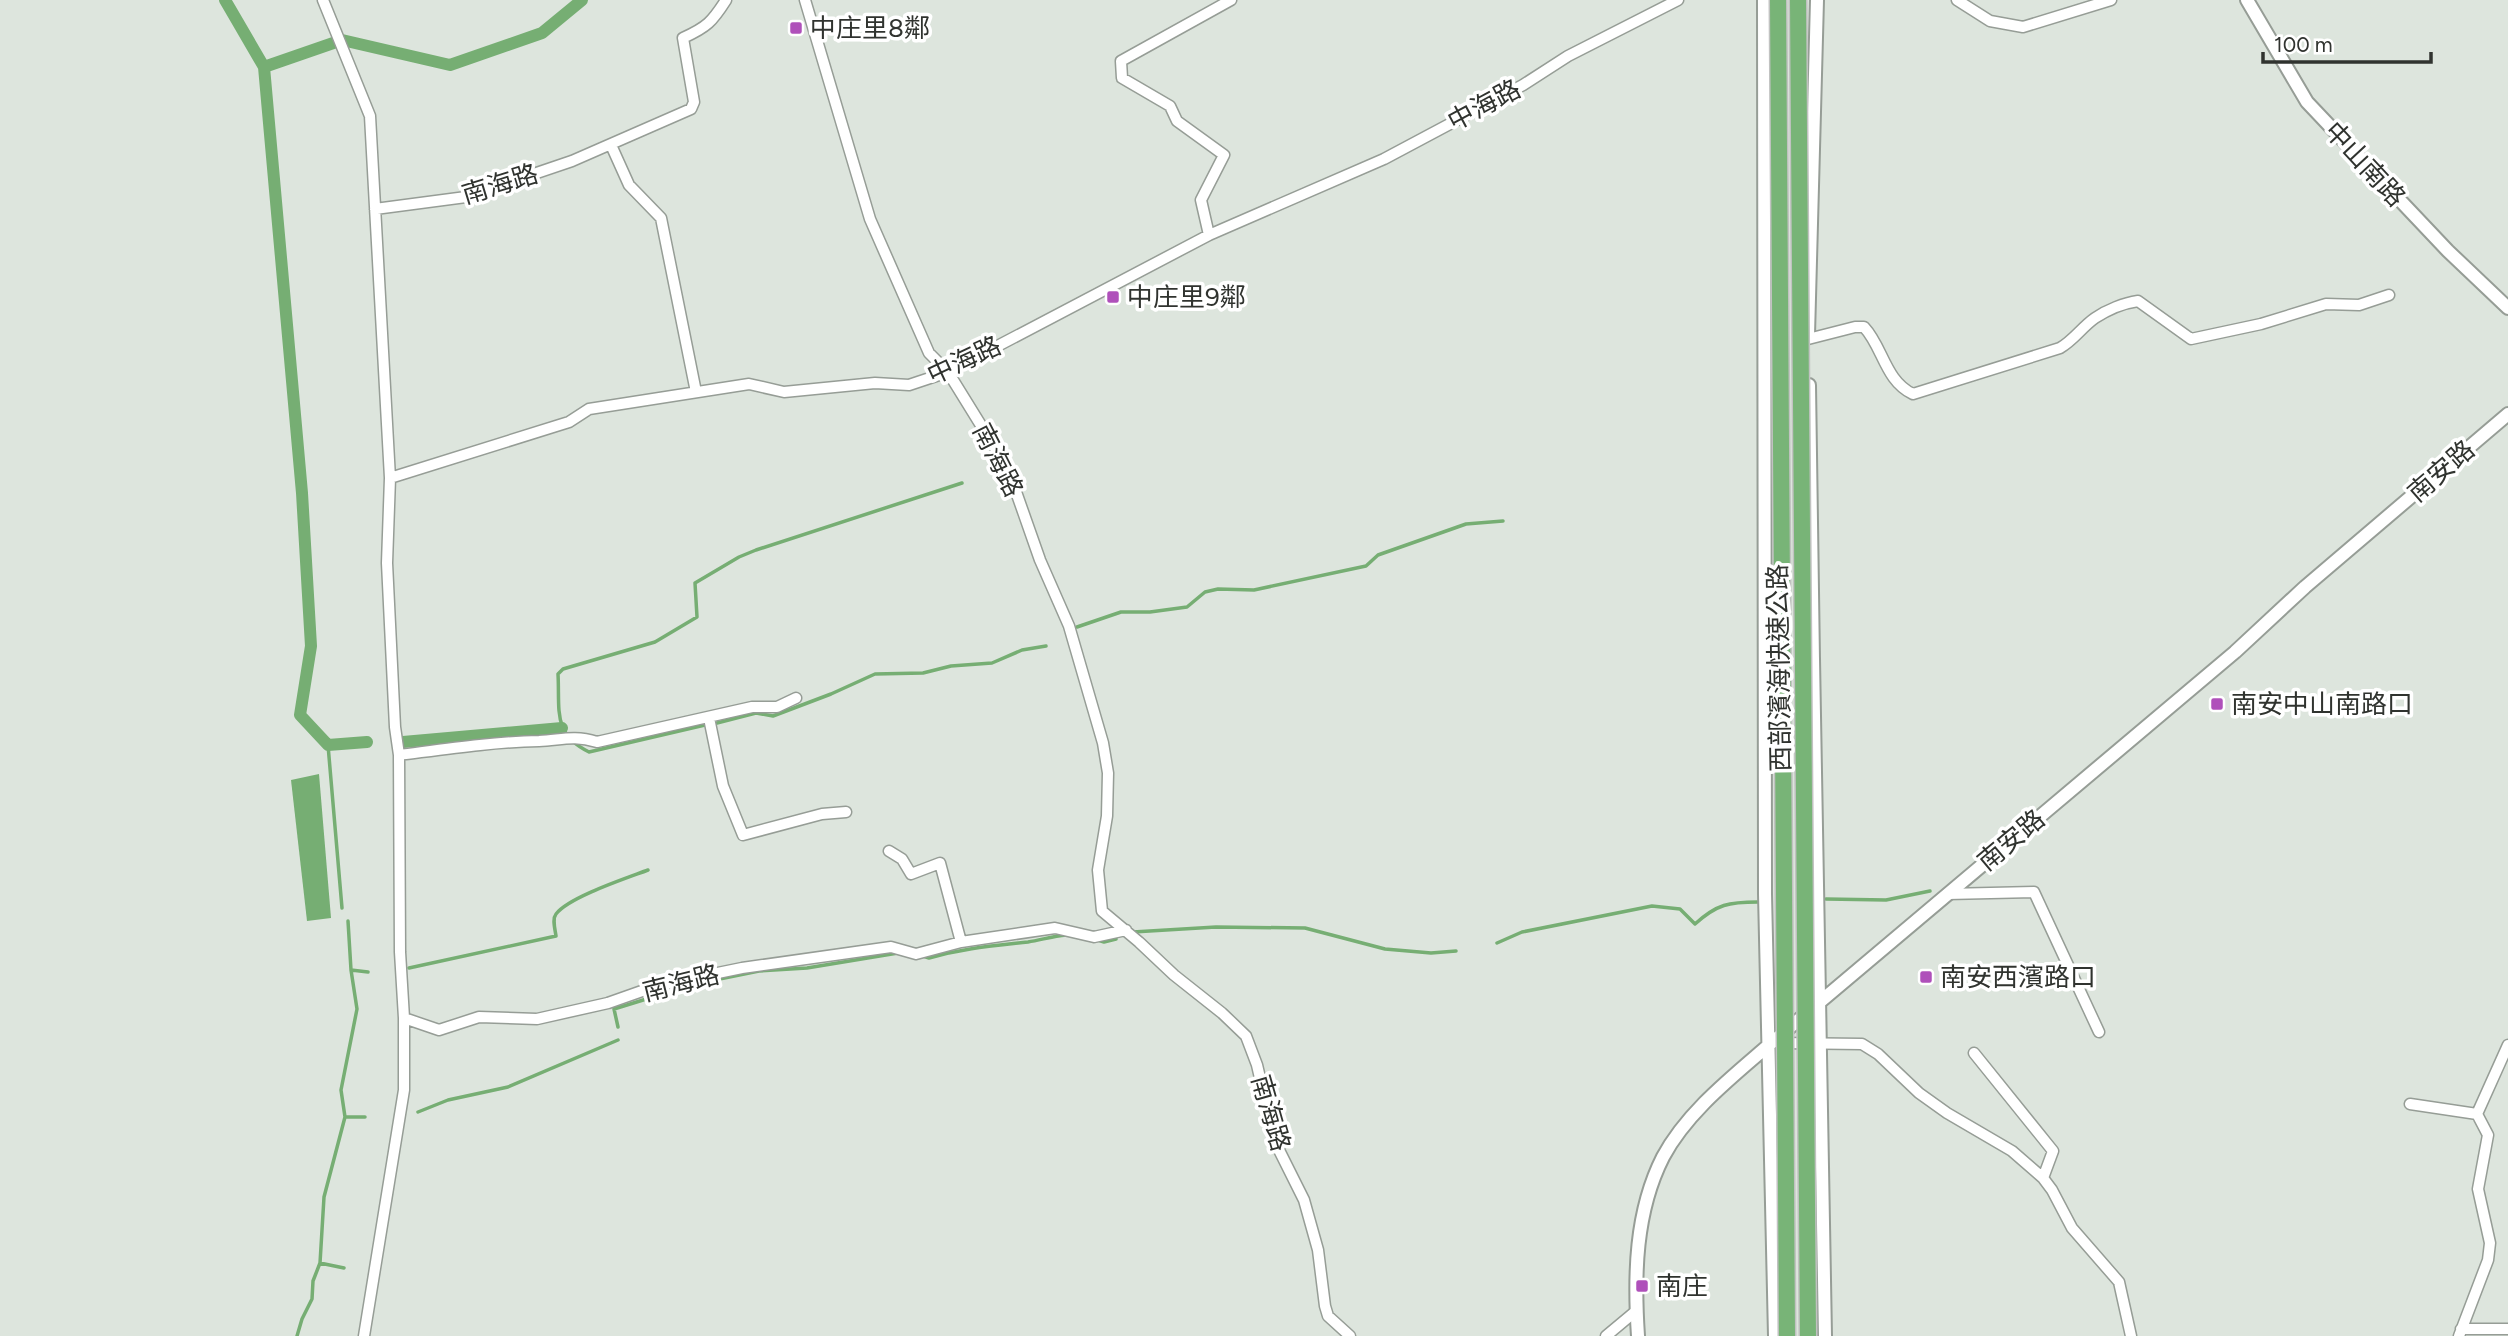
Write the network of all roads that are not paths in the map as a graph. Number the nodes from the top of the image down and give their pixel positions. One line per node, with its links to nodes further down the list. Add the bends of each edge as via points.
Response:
1 (323, 0): 14 (street, via 370,116)
2 (726, 0): 13 (street, 南海路, via 713,21 683,38 694,102 691,109)
3 (805, 0): 19 (street, 南海路, via 870,219 929,353)
4 (1231, 0): 15 (street, via 1121,61 1122,78 1170,106 1177,121 1224,155 1201,200)
5 (1678, 0): 15 (street, 中海路, via 1384,159)
6 (1764, 0): 35 (street, via 1765,894)
7 (1777, 0): 49 (highway, 西部濱海快速公路, bridge)
8 (1798, 0): 50 (highway, 西部濱海快速公路, bridge)
9 (1817, 0): 18 (street)
10 (1957, 0): 11 (street, via 1990,20 2022,27)
11 (2111, 0)
12 (2247, 0): 17 (street, 中山南路, via 2307,102)
13 (611, 145): 14 (street, 南海路, via 466,197); 20 (street, via 629,185 661,218)
14 (375, 209): 22 (street)
15 (1209, 235): 19 (street, 中海路)
16 (2389, 295): 18 (street, via 2359,305 2326,304 2191,339 2138,301 2129,302 2094,319 2060,348 1913,394 1895,380 1864,327)
17 (2508, 308)
18 (1808, 339): 31 (street)
19 (948, 372): 20 (street, 中海路, via 909,385 875,383 783,392 749,384); 29 (street, 南海路, via 1008,470 1069,626 1108,773 1098,870 1102,911)
20 (696, 392): 22 (street, 中海路, via 589,410 569,422)
21 (2508, 414): 28 (street, 南安路)
22 (390, 478): 25 (street, via 387,563)
23 (796, 698): 24 (street, via 777,707 752,707)
24 (709, 718): 25 (street, via 597,743 578,737 510,741); 26 (street, via 723,786 743,835)
25 (399, 755): 32 (street)
26 (846, 812)
27 (889, 851): 30 (street, via 902,859 911,874 940,863)
28 (1947, 894): 31 (street, 南安路); 33 (street, via 2034,892)
29 (1126, 930): 30 (street, 南海路, via 1094,937 1055,928); 45 (street, 南海路, via 1246,1036 1275,1142 1304,1200 1318,1250 1328,1316)
30 (961, 942): 32 (street, 南海路, via 916,954 891,947 742,968 537,1018 479,1017 439,1030)
31 (1816, 1004): 34 (street); 35 (street, 南安路)
32 (404, 1018): 44 (street, via 404,1090)
33 (2099, 1031)
34 (1817, 1043): 35 (street); 40 (street, via 1862,1044 1919,1093 2012,1152); 51 (street)
35 (1770, 1044): 41 (street, 南安路, via 1689,1120 1664,1156 1646,1200 1639,1236); 48 (street)
36 (2508, 1045): 39 (street)
37 (1974, 1053): 40 (street, via 2053,1151)
38 (2410, 1104): 39 (street)
39 (2477, 1114): 43 (street, via 2488,1135 2479,1189 2490,1243 2488,1260)
40 (2043, 1178): 52 (street, via 2072,1228 2119,1282)
41 (1636, 1311): 46 (street); 47 (street, 南安路)
42 (2508, 1329): 43 (street)
43 (2460, 1332)
44 (364, 1336)
45 (1350, 1336)
46 (1606, 1336)
47 (1638, 1336)
48 (1775, 1336)
49 (1787, 1336)
50 (1808, 1336)
51 (1825, 1336)
52 (2131, 1336)

